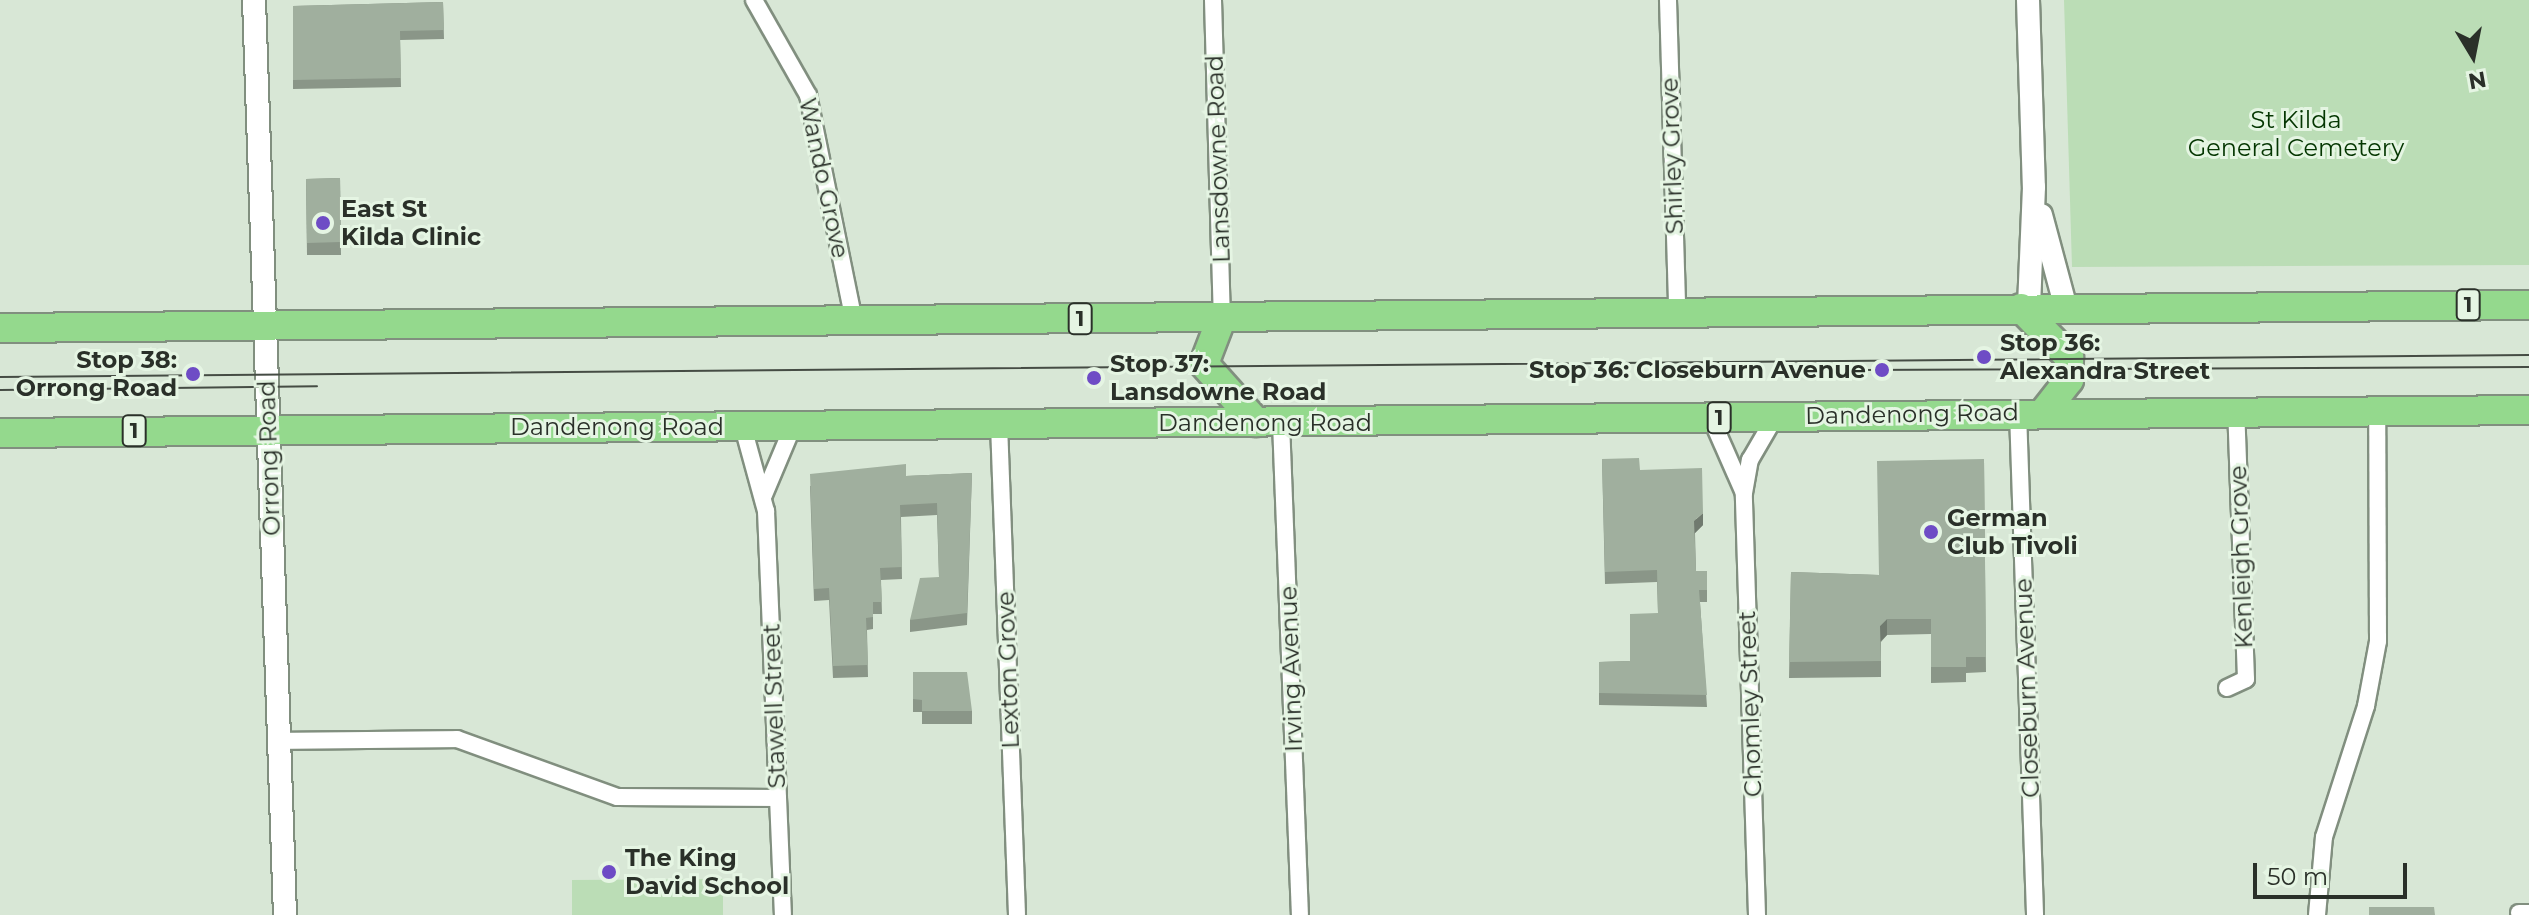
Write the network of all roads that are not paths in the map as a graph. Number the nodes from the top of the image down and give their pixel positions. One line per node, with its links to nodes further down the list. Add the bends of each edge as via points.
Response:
1 (254, 0): 13 (street, Orrong Road)
2 (754, 0): 12 (street, Wando Grove, via 808,95)
3 (1213, 0): 11 (street, Lansdowne Road)
4 (1668, 0): 10 (street, Shirley Grove)
5 (2028, 0): 6 (street)
6 (2034, 187): 8 (street); 9 (street)
7 (2529, 305): 9 (highway, 1)
8 (2025, 308): 9 (highway, 1); 10 (highway, 1); 17 (highway, via 2069,357 2069,380)
9 (2066, 308)
10 (1677, 312): 11 (highway, 1)
11 (1222, 317): 12 (highway, 1); 21 (highway, via 1204,364)
12 (854, 321): 13 (highway, 1)
13 (264, 325): 14 (highway, 1); 25 (street, Orrong Road)
14 (0, 328)
15 (2529, 410): 16 (highway, Dandenong Road / 1)
16 (2377, 411): 18 (highway, Dandenong Road / 1); 38 (street, via 2378,641 2366,706 2324,837)
17 (2031, 412): 18 (highway, Dandenong Road / 1); 19 (highway, Dandenong Road / 1); 37 (street, Closeburn Avenue)
18 (2236, 412): 29 (street, Kenleigh Grove, via 2246,679)
19 (1775, 417): 20 (highway, Dandenong Road / 1); 27 (street, Chomley Street, via 1750,460)
20 (1711, 418): 21 (highway, Dandenong Road / 1); 27 (street, Chomley Street)
21 (1268, 422): 22 (highway, Dandenong Road / 1); 35 (street, Irving Avenue)
22 (999, 424): 23 (highway, Dandenong Road / 1); 34 (street, Lexton Grove)
23 (793, 426): 24 (highway, Dandenong Road / 1); 28 (street, Stawell Street)
24 (743, 427): 25 (highway, Dandenong Road / 1); 28 (street, Stawell Street)
25 (268, 430): 26 (highway, Dandenong Road / 1); 30 (street, Orrong Road)
26 (0, 433)
27 (1744, 493): 36 (street, Chomley Street)
28 (763, 497): 31 (street, Stawell Street)
29 (2227, 688)
30 (278, 741): 31 (street, via 457,739 617,797); 32 (street, Orrong Road)
31 (778, 798): 33 (street, Stawell Street)
32 (285, 915)
33 (783, 915)
34 (1017, 915)
35 (1300, 915)
36 (1757, 915)
37 (2035, 915)
38 (2317, 915)

